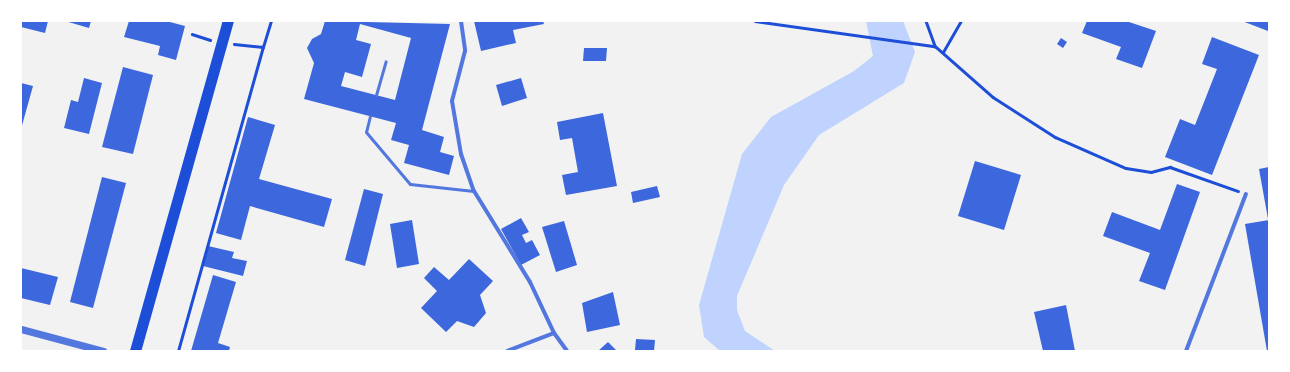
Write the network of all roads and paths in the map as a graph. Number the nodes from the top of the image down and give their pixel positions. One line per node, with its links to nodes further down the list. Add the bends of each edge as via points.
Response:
1 (228, 21): 9 (highway)
2 (271, 21): 10 (path)
3 (461, 21): 16 (street, via 465,52 452,101 461,154)
4 (724, 21): 5 (path)
5 (754, 21): 11 (path)
6 (926, 21): 11 (path)
7 (961, 21): 12 (path)
8 (192, 34): 9 (path)
9 (220, 43): 10 (path); 21 (highway)
10 (263, 46): 22 (path)
11 (935, 46): 12 (path)
12 (943, 52): 17 (path, via 1017,113 1089,154 1140,172 1170,167)
13 (386, 61): 14 (lane)
14 (376, 95)
15 (370, 116): 16 (lane, via 366,132 410,184)
16 (474, 191): 19 (street, via 530,282)
17 (1246, 194): 25 (street)
18 (21, 329): 20 (street)
19 (554, 333): 23 (street); 24 (street)
20 (103, 351)
21 (135, 351)
22 (178, 351)
23 (508, 351)
24 (567, 351)
25 (1186, 351)

